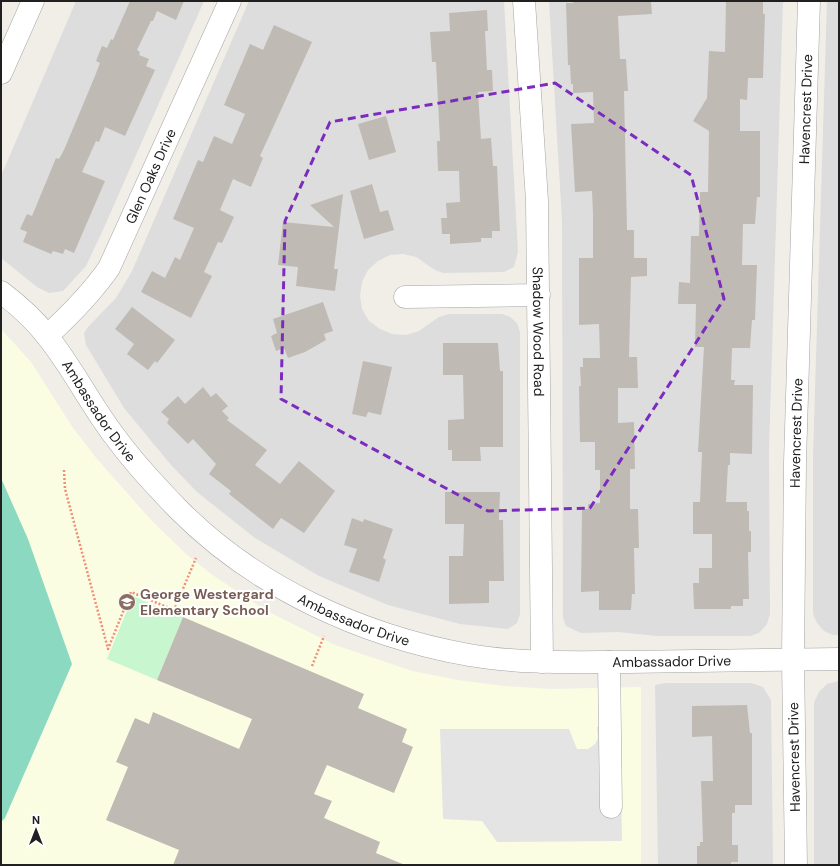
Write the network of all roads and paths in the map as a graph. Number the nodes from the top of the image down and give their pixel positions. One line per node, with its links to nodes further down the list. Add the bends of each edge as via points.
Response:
1 (33, 1): 5 (street)
2 (230, 1): 9 (street, Glen Oaks Drive, via 109,268 93,291)
3 (524, 1): 7 (street, Shadow Wood Road, via 537,201)
4 (809, 1): 14 (street, Havencrest Drive, via 795,454)
5 (1, 73)
6 (1, 292): 9 (street, Ambassador Drive, via 23,309)
7 (539, 295): 8 (street); 15 (street, Shadow Wood Road)
8 (405, 297)
9 (47, 336): 15 (street, Ambassador Drive, via 116,438 150,480 191,522 243,563 295,595 376,632 425,646 471,655)
10 (64, 470): 11 (path, via 65,489 108,649 131,592 174,610)
11 (196, 558)
12 (324, 636): 17 (path)
13 (839, 659): 14 (street, Ambassador Drive)
14 (793, 660): 16 (street, Ambassador Drive); 19 (street, Havencrest Drive)
15 (542, 662): 16 (street, Ambassador Drive)
16 (609, 662): 18 (street)
17 (312, 666)
18 (611, 807)
19 (796, 865)

